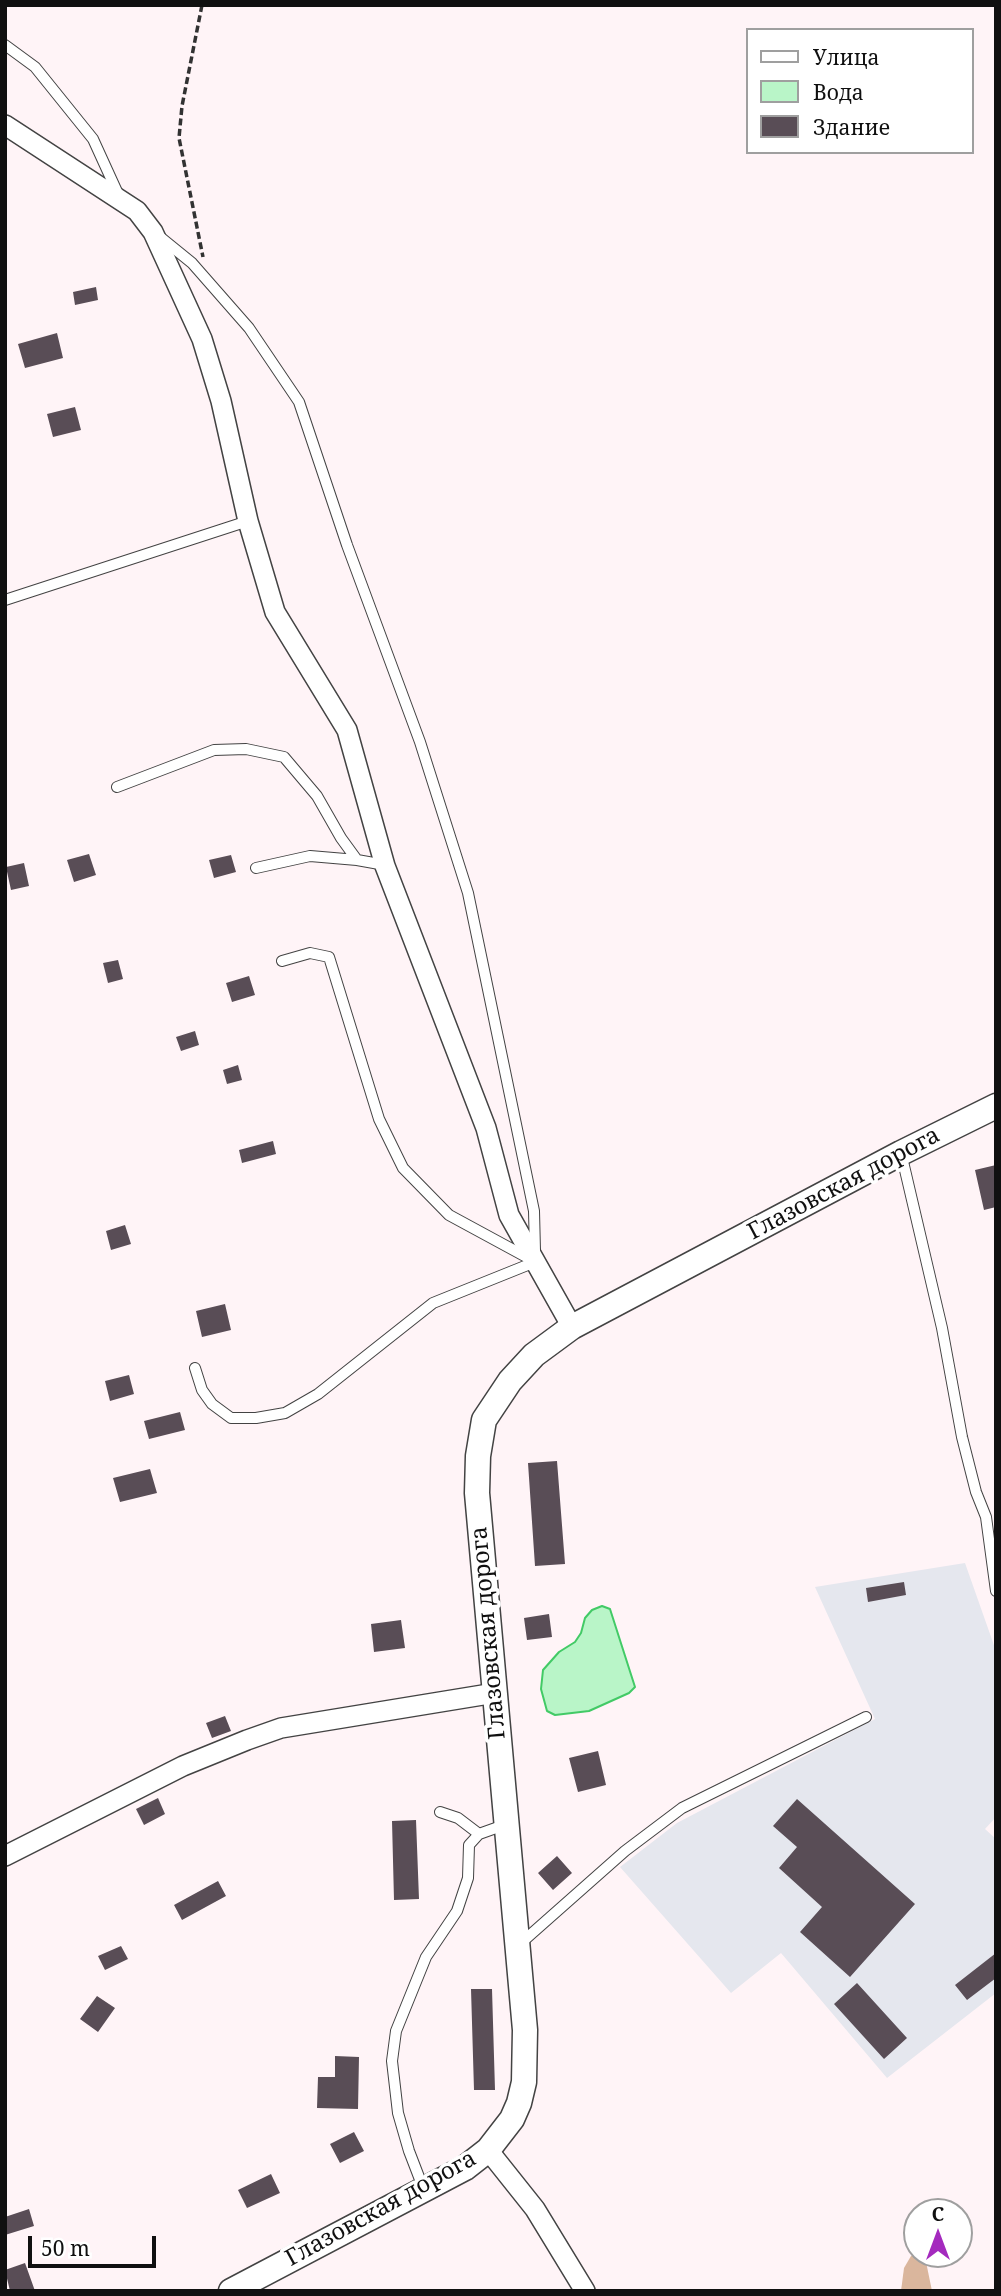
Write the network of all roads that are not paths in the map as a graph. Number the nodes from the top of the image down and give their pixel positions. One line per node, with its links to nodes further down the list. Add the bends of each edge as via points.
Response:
1 (5, 46): 3 (lane, via 36,66 93,139)
2 (5, 125): 3 (street)
3 (121, 200): 4 (street)
4 (153, 232): 5 (street, via 202,339); 14 (lane, via 192,263 249,328 299,402 420,742 468,893 534,1212)
5 (248, 521): 6 (lane); 9 (street, via 275,612 347,730)
6 (5, 600)
7 (117, 787): 8 (lane, via 214,750 246,749 284,757 317,796)
8 (357, 860): 9 (lane); 10 (lane, via 310,856)
9 (385, 866): 14 (street, via 486,1128 509,1215)
10 (256, 868)
11 (282, 961): 14 (lane, via 310,953 329,957 379,1119 403,1168 449,1215)
12 (996, 1106): 13 (street, Глазовская дорога)
13 (901, 1153): 15 (street, Глазовская дорога); 17 (lane, via 962,1437 986,1517)
14 (535, 1262): 15 (street); 16 (lane, via 433,1303 318,1394 285,1413 231,1418 212,1404)
15 (572, 1327): 18 (street, Глазовская дорога, via 534,1355 484,1420 477,1493)
16 (195, 1368)
17 (996, 1591)
18 (495, 1693): 21 (street, Глазовская дорога); 23 (street, via 281,1728 183,1766)
19 (866, 1717): 24 (lane, via 682,1808)
20 (440, 1812): 22 (lane, via 458,1818)
21 (507, 1824): 22 (lane); 24 (street, Глазовская дорога)
22 (479, 1834): 26 (lane, via 469,1845 468,1878 457,1910 426,1957 396,2031 392,2061 398,2113)
23 (5, 1856)
24 (517, 1945): 25 (street, Глазовская дорога, via 525,2030 524,2082 512,2119)
25 (488, 2150): 26 (street, Глазовская дорога); 28 (street, via 535,2209)
26 (424, 2190): 27 (street, Глазовская дорога)
27 (231, 2291)
28 (585, 2291)

